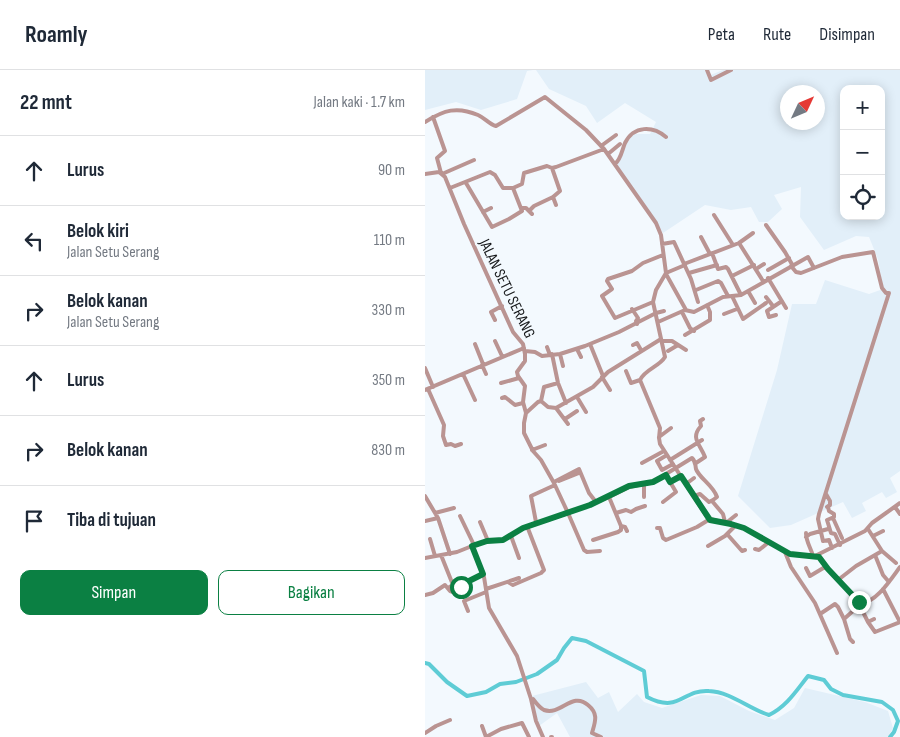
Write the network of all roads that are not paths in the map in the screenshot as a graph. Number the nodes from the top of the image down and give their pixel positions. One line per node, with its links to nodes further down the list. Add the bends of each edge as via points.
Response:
1 (707, 70): 2 (street, via 711,80)
2 (731, 70)
3 (433, 117): 4 (street); 8 (street, via 460,109 496,126 545,97); 13 (street, via 445,151 437,158)
4 (425, 122)
5 (616, 136): 8 (street)
6 (666, 137): 11 (street, via 653,129 635,132)
7 (620, 144): 9 (street)
8 (603, 147): 9 (street); 12 (street)
9 (608, 154): 11 (street)
10 (473, 160): 13 (street)
11 (615, 164): 28 (street, via 656,223)
12 (552, 168): 17 (street, via 548,166 524,173 521,185); 18 (street, via 560,191)
13 (441, 173): 14 (street); 16 (street, JALAN SETU SERANG)
14 (425, 174)
15 (465, 182): 16 (street); 17 (street, via 490,172 503,188); 22 (street)
16 (450, 188): 56 (street, JALAN SETU SERANG)
17 (513, 188): 21 (street)
18 (553, 197): 19 (street); 21 (street, via 531,208 531,213)
19 (556, 205)
20 (491, 208): 22 (street)
21 (522, 208): 22 (street, via 522,212 492,226)
22 (483, 212)
23 (714, 215): 29 (street)
24 (766, 225): 32 (street)
25 (753, 233): 27 (street)
26 (701, 236): 30 (street)
27 (739, 243): 29 (street); 37 (street)
28 (662, 244): 31 (street); 34 (street, via 674,242)
29 (733, 245): 30 (street)
30 (711, 254): 34 (street); 35 (street)
31 (663, 255): 41 (street); 59 (street, via 607,280 612,289 602,297 614,317)
32 (789, 258): 36 (street); 39 (street)
33 (764, 264): 37 (street)
34 (685, 265): 40 (street); 41 (street)
35 (717, 266): 40 (street); 42 (street, via 719,269 727,268)
36 (792, 266): 38 (street, via 799,273); 38 (street, via 809,256); 43 (street)
37 (755, 267): 42 (street); 44 (street)
38 (814, 268): 133 (street, via 847,256 873,252 883,288 889,293)
39 (767, 270)
40 (689, 273): 45 (street)
41 (666, 274): 51 (street); 62 (street)
42 (732, 276): 47 (street)
43 (768, 278): 44 (street); 50 (street)
44 (763, 281): 46 (street)
45 (696, 290): 48 (street, via 718,281); 52 (street)
46 (748, 291): 47 (street); 53 (street)
47 (741, 295): 48 (street)
48 (730, 296): 55 (street); 60 (street)
49 (766, 297): 57 (street)
50 (782, 301): 57 (street); 58 (street)
51 (653, 302): 59 (street); 63 (street)
52 (699, 302)
53 (755, 302)
54 (766, 303): 60 (street, via 743,319)
55 (707, 305): 62 (street, via 693,312); 69 (street, via 710,320)
56 (502, 306): 66 (street, via 491,312); 79 (street, JALAN SETU SERANG)
57 (773, 306): 65 (street, via 767,312 769,317)
58 (786, 308)
59 (632, 309): 68 (street, via 638,318)
60 (737, 309): 64 (street)
61 (664, 311): 63 (street)
62 (684, 311): 67 (street); 69 (street)
63 (656, 313): 67 (street); 68 (street)
64 (724, 314)
65 (776, 316)
66 (495, 320)
67 (657, 322): 72 (street)
68 (637, 324): 74 (street)
69 (694, 331): 70 (street)
70 (685, 336)
71 (495, 340): 85 (street)
72 (661, 340): 76 (street, via 670,340); 80 (street); 97 (street, via 664,359)
73 (475, 344): 88 (street)
74 (590, 344): 78 (street); 95 (street)
75 (633, 345): 80 (street, via 637,343)
76 (677, 345): 81 (street); 82 (street)
77 (547, 347): 83 (street)
78 (577, 349): 84 (street); 86 (street)
79 (524, 350): 83 (street, via 542,356); 85 (street); 96 (street, JALAN SETU SERANG, via 525,359 517,372)
80 (641, 350): 95 (street)
81 (686, 350)
82 (667, 351)
83 (551, 354): 84 (street); 99 (street)
84 (559, 354): 89 (street)
85 (503, 356): 87 (street)
86 (581, 357)
87 (493, 360): 88 (street); 90 (street)
88 (483, 365): 93 (street); 94 (street)
89 (563, 366)
90 (495, 367)
91 (425, 368): 100 (street)
92 (626, 371): 97 (street, via 631,383)
93 (463, 374): 100 (street); 105 (street)
94 (486, 374)
95 (603, 377): 102 (street); 103 (street)
96 (519, 378): 98 (street); 107 (street, JALAN SETU SERANG, via 525,386)
97 (640, 380): 115 (street, via 660,428)
98 (501, 383)
99 (558, 383): 106 (street, via 544,387); 108 (street)
100 (433, 387): 101 (street)
101 (427, 389): 118 (street, via 443,425 445,445)
102 (611, 390)
103 (577, 397): 108 (street); 111 (street)
104 (502, 398): 107 (street, via 515,404)
105 (475, 400)
106 (541, 401): 109 (street); 112 (street)
107 (523, 403): 112 (street, JALAN SETU SERANG)
108 (566, 403): 109 (street)
109 (556, 408): 110 (street, via 567,421)
110 (577, 411)
111 (585, 412)
112 (526, 413): 120 (street, JALAN SETU SERANG, via 524,430)
113 (703, 419): 117 (street, via 699,421 701,426 695,434)
114 (671, 428): 115 (street)
115 (659, 437): 121 (street)
116 (702, 440): 117 (street)
117 (697, 443): 123 (street, via 705,456); 124 (street)
118 (461, 444)
119 (545, 445): 120 (street)
120 (532, 450): 130 (street, JALAN SETU SERANG)
121 (665, 453): 122 (street); 124 (street); 124 (street, via 657,461 662,470)
122 (642, 463)
123 (696, 463): 124 (street, via 692,458); 138 (street, via 697,470 716,494)
124 (673, 464): 126 (street); 127 (street)
125 (579, 473): 130 (street)
126 (666, 475): 129 (street); 132 (street)
127 (681, 476): 129 (street); 131 (street)
128 (694, 478): 131 (street)
129 (670, 482): 140 (street, via 676,493)
130 (554, 483): 139 (street, via 579,468); 148 (street, JALAN SETU SERANG); 160 (street, via 531,496)
131 (686, 484): 135 (street)
132 (644, 485): 136 (street, via 629,486); 137 (street)
133 (826, 494): 142 (street); 145 (street, via 830,501)
134 (425, 496): 147 (street)
135 (694, 496): 138 (street, via 701,494); 156 (street)
136 (609, 497): 139 (street); 149 (street)
137 (645, 497)
138 (712, 501): 161 (street, via 723,514)
139 (596, 502): 148 (street)
140 (663, 502)
141 (900, 503): 144 (street)
142 (823, 505): 145 (street); 169 (street, via 819,520)
143 (645, 506): 149 (street, via 631,512)
144 (895, 506): 150 (street); 167 (street)
145 (828, 507): 154 (street)
146 (454, 508): 147 (street)
147 (435, 513): 155 (street)
148 (568, 513): 160 (street); 185 (street, JALAN SETU SERANG, via 584,550)
149 (616, 513): 163 (street)
150 (900, 514)
151 (737, 515): 161 (street)
152 (460, 516): 180 (street)
153 (445, 518): 155 (street)
154 (833, 518): 166 (street, via 827,520); 175 (street)
155 (438, 519): 157 (street); 188 (street)
156 (710, 520): 161 (street); 165 (street, via 666,540)
157 (425, 521)
158 (521, 521): 164 (street)
159 (481, 522): 177 (street)
160 (537, 522): 164 (street)
161 (725, 523): 162 (street)
162 (736, 525): 171 (street); 178 (street)
163 (621, 526): 168 (street); 176 (street, via 618,532)
164 (525, 527): 172 (street); 204 (street, via 544,570 517,585)
165 (657, 528)
166 (828, 529): 169 (street); 179 (street, via 835,534)
167 (868, 529): 173 (street); 179 (street)
168 (627, 531)
169 (821, 531): 182 (street, via 823,540 829,540); 192 (street, via 806,535)
170 (883, 531): 173 (street)
171 (727, 534): 181 (street); 184 (street, via 735,545)
172 (511, 536): 177 (street); 194 (street)
173 (873, 536): 186 (street)
174 (430, 538): 191 (street)
175 (841, 538)
176 (593, 540)
177 (489, 541): 180 (street)
178 (769, 542): 183 (street, via 759,550); 187 (street)
179 (840, 545): 182 (street)
180 (473, 546): 188 (street); 199 (street)
181 (708, 546)
182 (832, 548): 192 (street)
183 (755, 549)
184 (745, 550)
185 (599, 551)
186 (882, 551): 190 (street); 195 (street)
187 (785, 552): 192 (street); 202 (street)
188 (450, 554): 189 (street)
189 (441, 555): 191 (street); 206 (street, via 453,584)
190 (875, 555): 203 (street); 205 (street)
191 (435, 556): 193 (street)
192 (814, 556): 196 (street)
193 (425, 558)
194 (519, 558)
195 (896, 563)
196 (825, 567): 200 (street); 203 (street)
197 (900, 567): 205 (street)
198 (806, 568): 200 (street)
199 (483, 574): 206 (street, via 453,592); 208 (street)
200 (809, 576): 202 (street)
201 (519, 578): 204 (street)
202 (799, 579): 212 (street)
203 (838, 580): 210 (street)
204 (508, 582): 208 (street)
205 (889, 582): 207 (street)
206 (448, 588): 209 (street, via 443,585)
207 (883, 589): 210 (street); 215 (street)
208 (486, 591): 211 (street, via 464,601); 219 (street, via 489,608 513,649)
209 (425, 595)
210 (861, 605): 213 (street); 216 (street)
211 (468, 611)
212 (819, 614): 213 (street, via 835,604); 218 (street)
213 (844, 619): 217 (street)
214 (874, 619): 216 (street)
215 (900, 621): 216 (street, via 875,632)
216 (868, 622)
217 (853, 642)
218 (837, 653)
219 (531, 698): 225 (street, via 535,721); 226 (street, via 543,710 551,711 573,700 585,702 596,716 592,733)
220 (450, 720): 222 (street)
221 (482, 726): 223 (street)
222 (425, 733)
223 (486, 737): 224 (street, via 522,723)
224 (529, 737)
225 (543, 737)
226 (599, 737)

